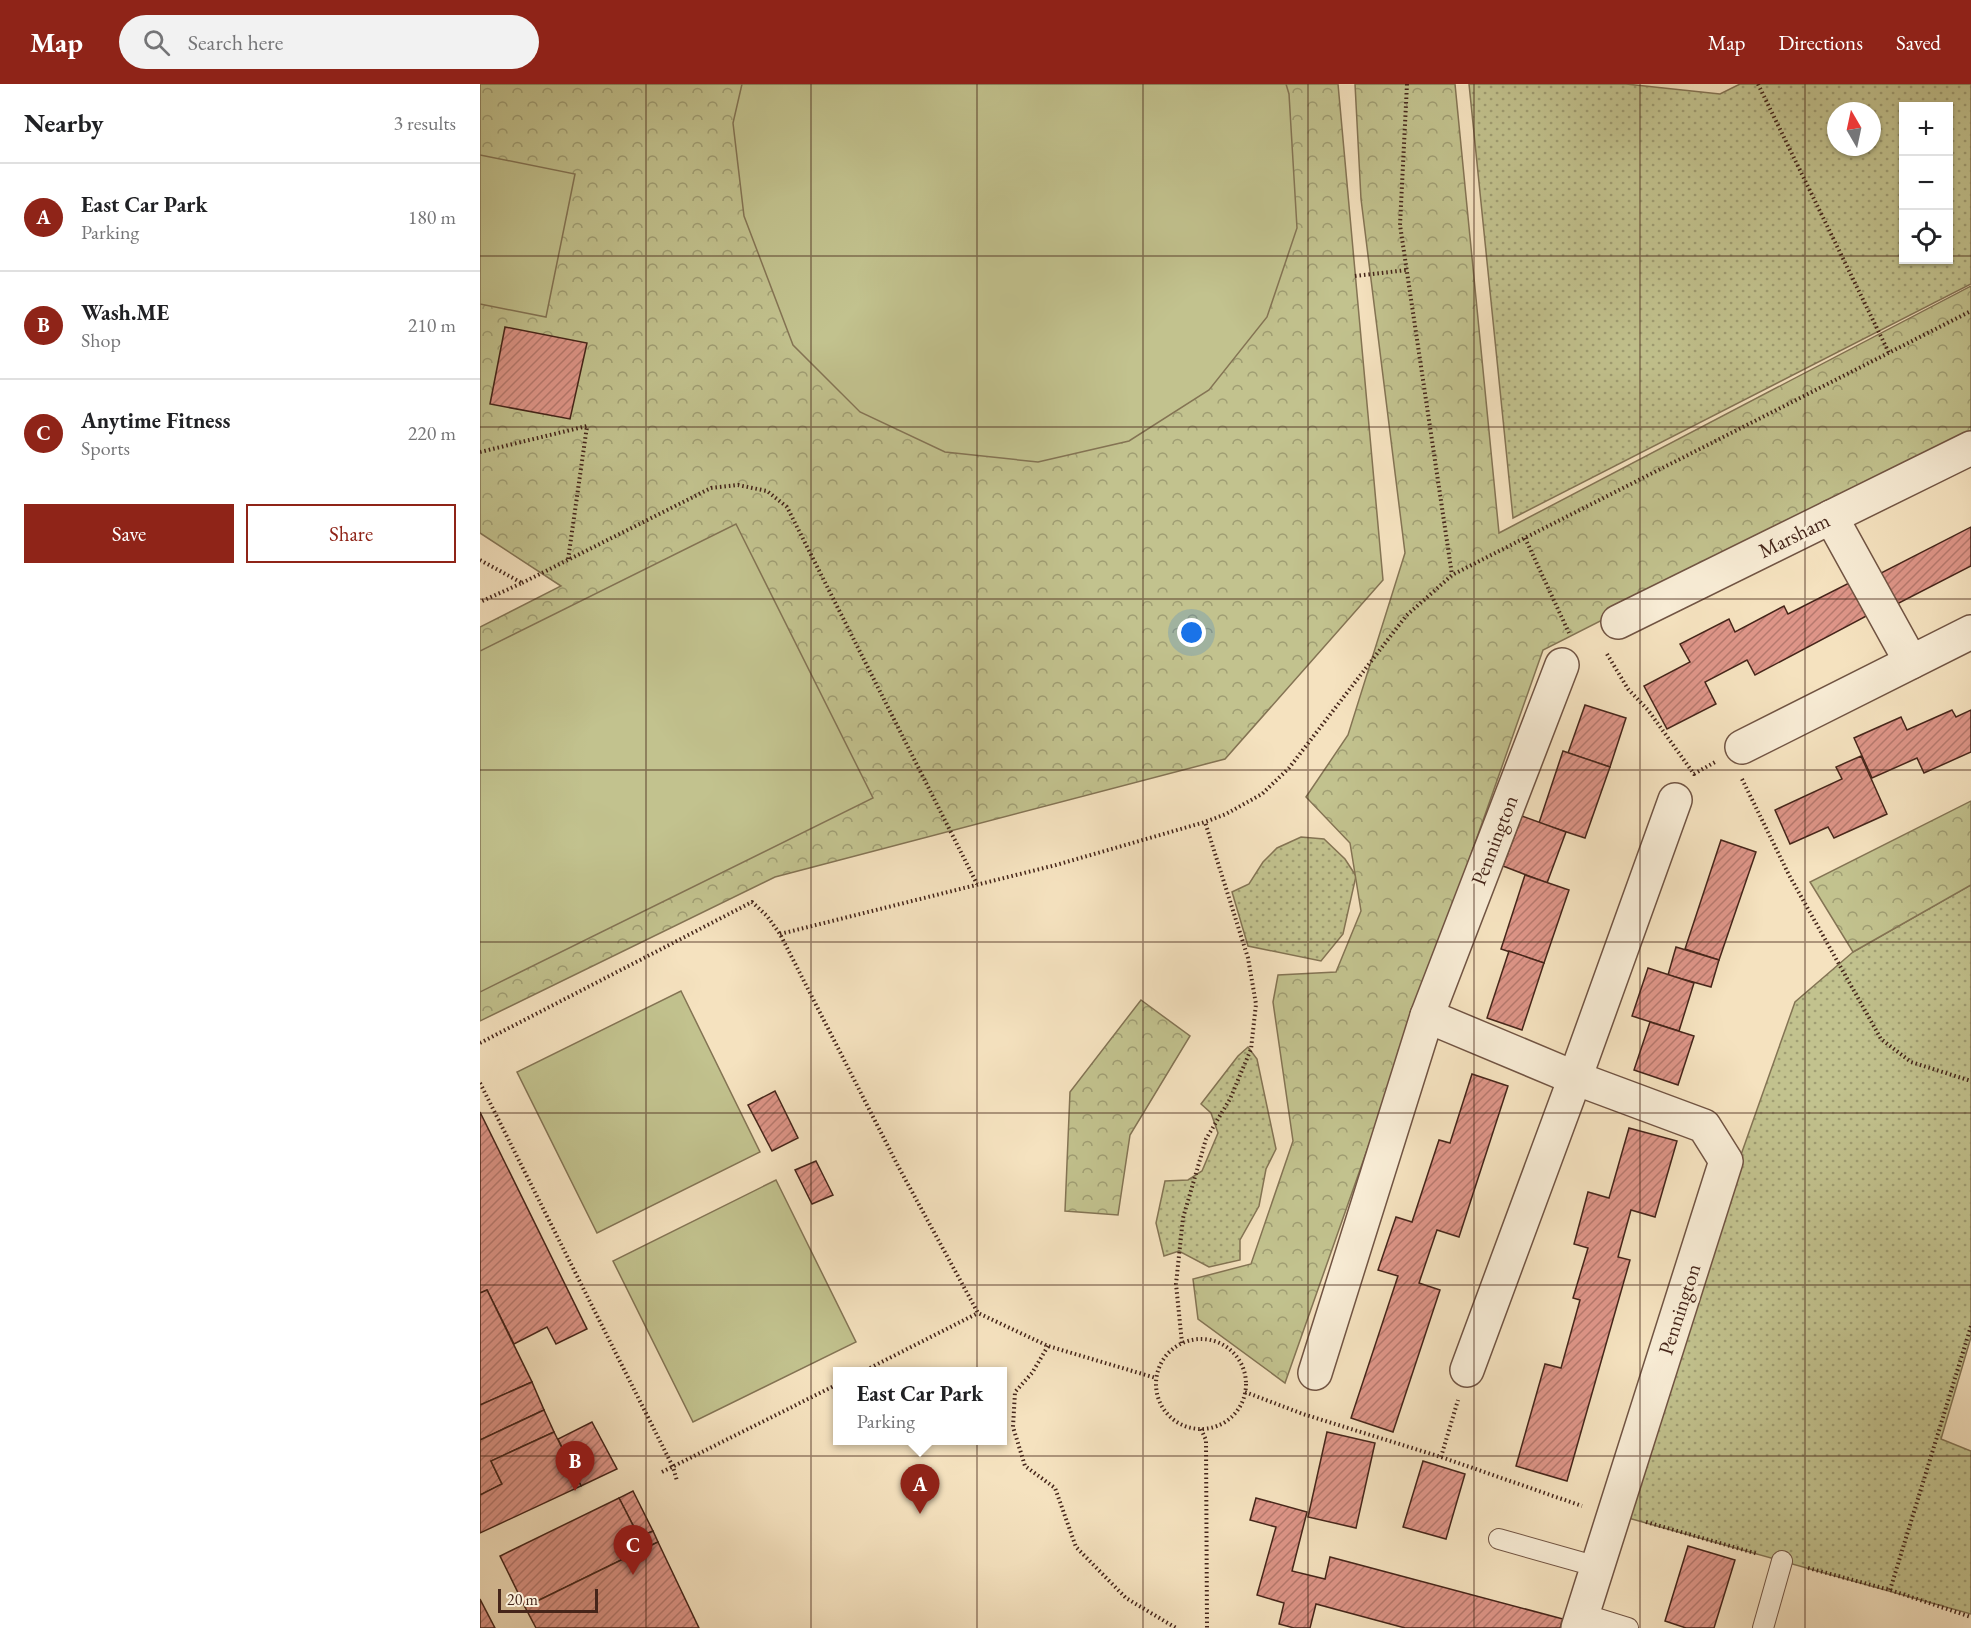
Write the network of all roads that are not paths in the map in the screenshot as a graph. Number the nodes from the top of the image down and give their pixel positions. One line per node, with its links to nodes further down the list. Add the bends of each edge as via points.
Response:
1 (1971, 448): 2 (street, Marsham)
2 (1831, 517): 3 (street, Marsham); 5 (street)
3 (1618, 622)
4 (1971, 632): 5 (street)
5 (1911, 662): 7 (street)
6 (1562, 665): 9 (street, Pennington)
7 (1736, 751)
8 (1675, 800): 10 (street)
9 (1427, 1016): 10 (street, Pennington); 12 (street, Pennington)
10 (1575, 1078): 11 (street); 15 (street, Pennington, via 1704,1126 1726,1161)
11 (1467, 1370)
12 (1315, 1373)
13 (1499, 1539): 15 (lane)
14 (1782, 1561): 18 (lane)
15 (1598, 1567): 16 (street, Pennington)
16 (1580, 1621): 17 (lane)
17 (1628, 1628)
18 (1763, 1628)

